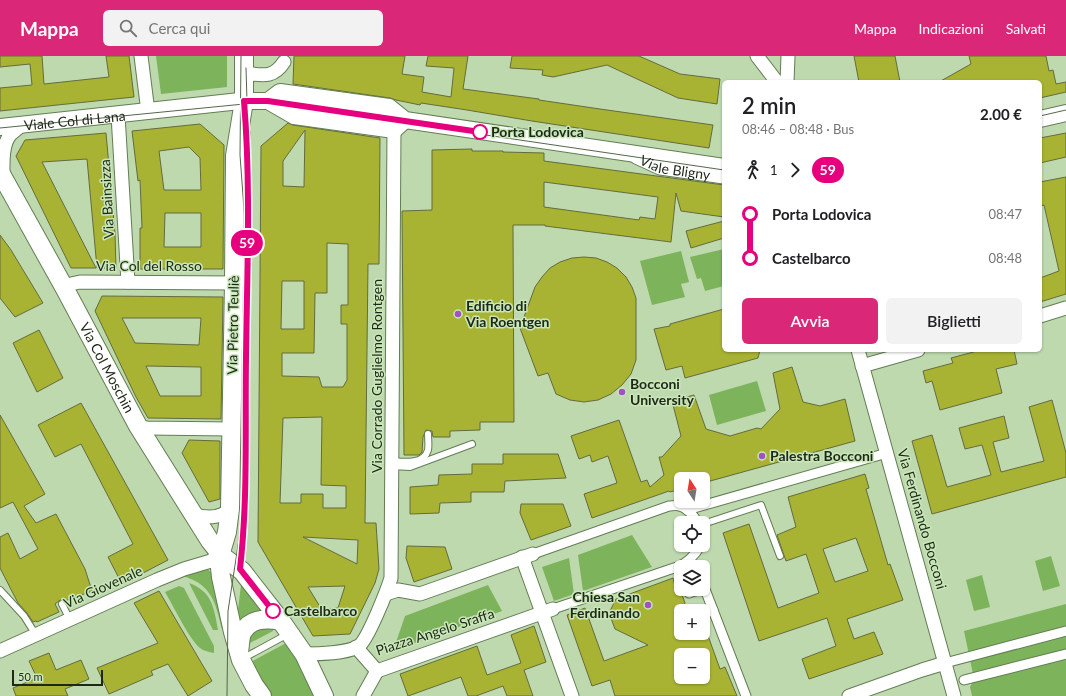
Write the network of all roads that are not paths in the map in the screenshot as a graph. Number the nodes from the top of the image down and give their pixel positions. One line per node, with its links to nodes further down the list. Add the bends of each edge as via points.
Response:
1 (141, 56): 10 (street)
2 (757, 56): 6 (street)
3 (788, 56): 7 (street)
4 (284, 59): 5 (street, via 278,71 270,74); 8 (street, via 284,73)
5 (244, 64): 9 (main road, Via Pietro Teuliè)
6 (775, 80)
7 (787, 80)
8 (274, 97): 9 (street, Viale Col di Lana); 15 (lane, Viale Bligny); 15 (street, Viale Bligny, via 294,116); 15 (street, Viale Col di Lana, via 297,94 389,107)
9 (244, 101): 10 (street, Viale Col di Lana); 22 (lane, via 247,129); 22 (main road, Via Pietro Teuliè, via 235,156)
10 (148, 112): 12 (street, Viale Col di Lana)
11 (1066, 113): 13 (street)
12 (118, 115): 14 (street, Viale Col di Lana); 21 (street, Via Bainsizza)
13 (1042, 119)
14 (22, 124): 16 (street, Viale Col di Lana); 19 (street, Via Col Moschin, via 10,135 6,143)
15 (399, 125): 17 (street, Viale Bligny); 34 (street, Via Corrado Guglielmo Rontgen)
16 (0, 127)
17 (627, 154): 18 (street, Viale Bligny); 20 (street, Viale Bligny, via 660,168)
18 (722, 167)
19 (1, 174): 23 (main road, Via Col Moschin)
20 (722, 177)
21 (128, 282): 22 (street, Via Col del Rosso); 23 (street, Via Col del Rosso, via 74,282)
22 (240, 283): 30 (main road, Via Pietro Teuliè); 44 (lane, Via Pietro Teuliè, via 245,507)
23 (65, 289): 29 (main road, Via Col Moschin)
24 (1066, 308): 25 (street)
25 (1042, 315)
26 (858, 352): 28 (street, Via Ferdinando Bocconi)
27 (911, 352): 28 (street)
28 (862, 366): 33 (street, Via Ferdinando Bocconi)
29 (138, 426): 30 (street); 37 (main road, Via Col Moschin)
30 (231, 429): 35 (main road, Via Pietro Teuliè)
31 (428, 434): 34 (lane, via 426,456 410,462)
32 (472, 444): 34 (lane, via 410,468)
33 (887, 453): 36 (street); 62 (street, Via Ferdinando Bocconi)
34 (392, 464): 46 (street, Via Corrado Guglielmo Rontgen, via 391,578)
35 (230, 510): 37 (street, via 213,517); 41 (main road, Via Pietro Teuliè)
36 (687, 510): 38 (street); 42 (street, via 679,506 669,506)
37 (193, 514): 41 (main road, Via Col Moschin)
38 (693, 516)
39 (710, 522): 43 (lane, via 761,505)
40 (698, 552): 50 (street, Piazza Angelo Sraffa, via 694,561)
41 (220, 554): 44 (main road, Via Col Moschin); 53 (street, Via Giovenale, via 211,561 162,578); 61 (main road, Via Pietro Teuliè, via 218,562)
42 (528, 556): 46 (street, via 420,594 398,590); 50 (street)
43 (780, 556)
44 (240, 569): 54 (main road, Via Col Moschin)
45 (0, 590): 56 (lane, via 24,616)
46 (386, 594): 52 (street, Via Corrado Guglielmo Rontgen)
47 (707, 596): 49 (street)
48 (62, 604): 53 (lane)
49 (713, 610): 51 (street); 69 (street, via 737,685)
50 (548, 611): 63 (street, Piazza Angelo Sraffa); 68 (street)
51 (710, 611)
52 (375, 618): 57 (street, Piazza Angelo Sraffa, via 361,645)
53 (70, 620): 56 (street, Via Giovenale)
54 (285, 627): 59 (main road, Via Col Moschin); 61 (lane); 61 (main road, via 270,618 253,622 242,634)
55 (1066, 631): 62 (street)
56 (36, 635): 58 (street, Via Giovenale)
57 (356, 647): 59 (street, via 342,651); 63 (street, Piazza Angelo Sraffa)
58 (0, 651)
59 (304, 654): 66 (main road, Via Col Moschin)
60 (1066, 654): 64 (street)
61 (240, 656): 65 (main road, Via Pietro Teuliè)
62 (945, 663): 70 (street); 71 (street, Via Ferdinando Bocconi)
63 (377, 671): 67 (street)
64 (964, 680)
65 (262, 696)
66 (324, 696)
67 (363, 696)
68 (572, 696)
69 (746, 696)
70 (849, 696)
71 (954, 696)

